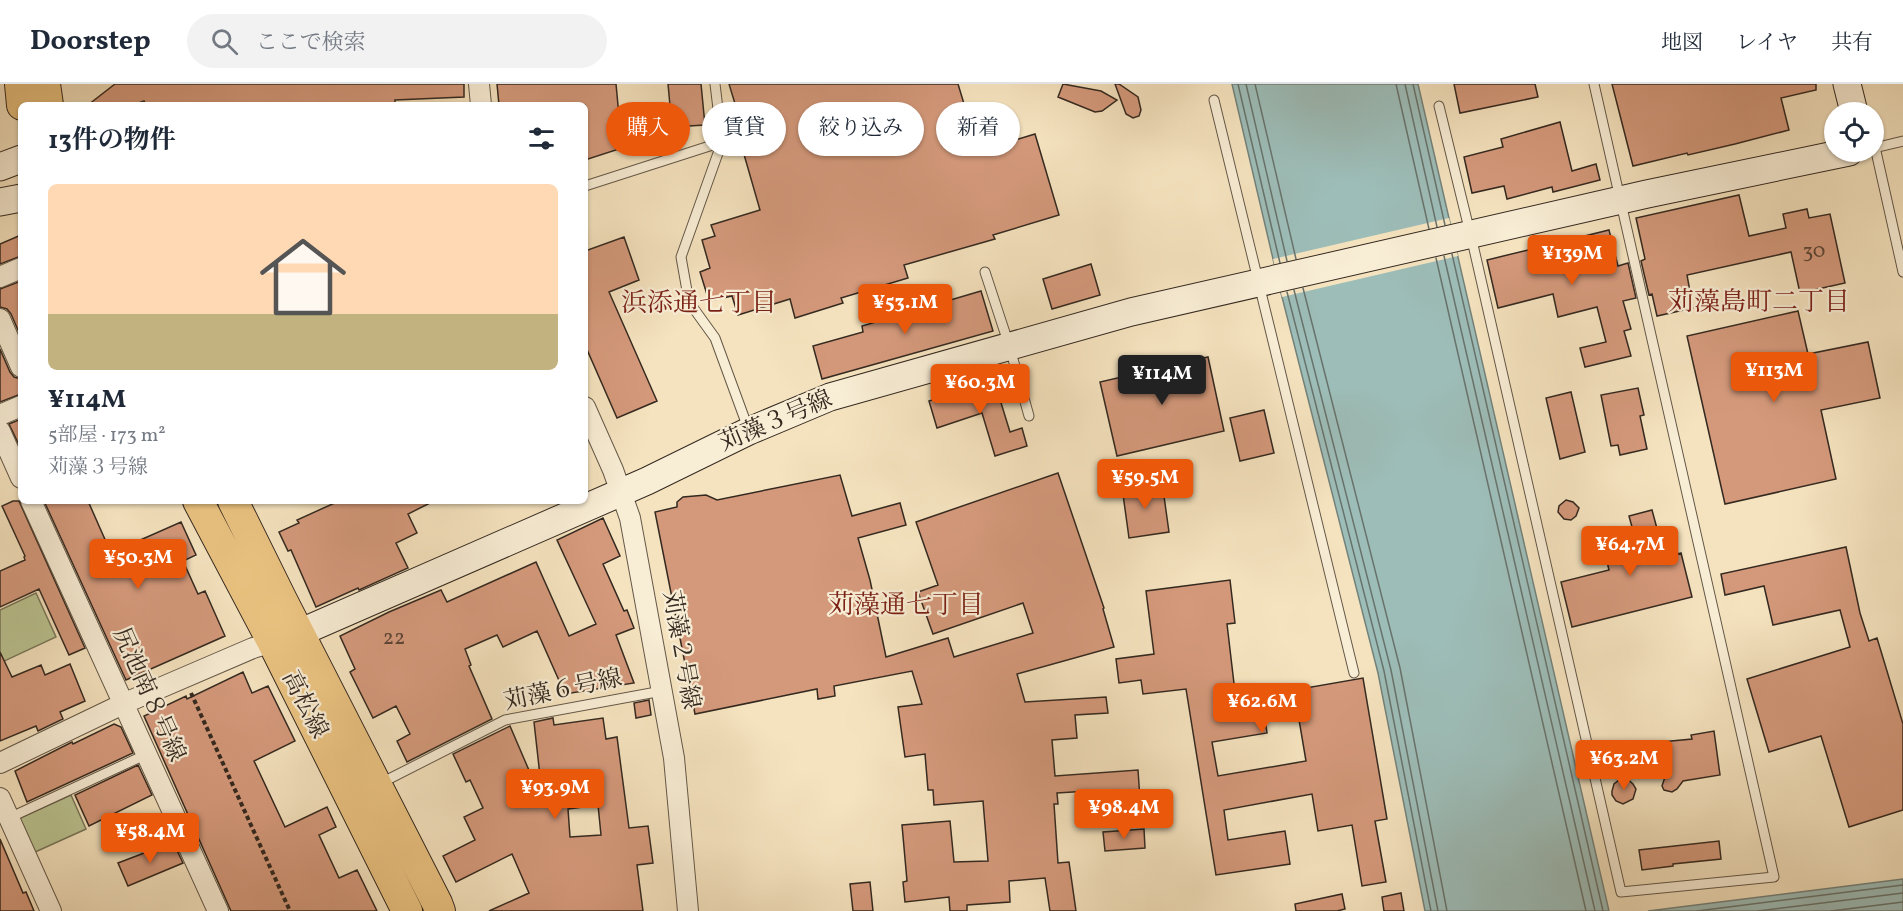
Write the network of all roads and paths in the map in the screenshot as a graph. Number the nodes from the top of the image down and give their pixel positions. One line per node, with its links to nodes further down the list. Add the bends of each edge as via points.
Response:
1 (20, 84): 8 (main road)
2 (45, 84): 9 (main road)
3 (479, 84): 10 (street)
4 (715, 84): 11 (lane)
5 (1594, 84): 24 (lane)
6 (1847, 84): 12 (street)
7 (1214, 100): 31 (lane)
8 (22, 102)
9 (48, 102)
10 (481, 102)
11 (717, 102)
12 (1852, 102)
13 (1439, 106): 26 (lane)
14 (1903, 141): 15 (lane)
15 (1884, 145)
16 (702, 148): 22 (lane)
17 (717, 156): 40 (lane, via 681,256 689,302 715,338)
18 (1824, 158): 24 (street, 苅藻３号線)
19 (18, 160): 21 (street)
20 (1870, 162): 29 (lane)
21 (0, 167)
22 (588, 185)
23 (18, 199): 25 (street)
24 (1619, 200): 26 (street, 苅藻３号線); 26 (lane, via 1774,877 1621,892)
25 (0, 202)
26 (1462, 236): 31 (street, 苅藻３号線)
27 (18, 269): 30 (street)
28 (986, 272): 33 (lane)
29 (1903, 272)
30 (0, 277)
31 (1268, 280): 33 (street, 苅藻３号線); 47 (lane)
32 (0, 319): 34 (street)
33 (1009, 345): 38 (lane); 40 (street, 苅藻３号線, via 830,397)
34 (18, 360)
35 (18, 407): 37 (street)
36 (588, 414): 42 (street, 苅藻２号線)
37 (0, 415)
38 (1029, 416)
39 (0, 431): 41 (street)
40 (749, 431): 42 (street, 苅藻３号線)
41 (18, 471)
42 (622, 492): 46 (street, 苅藻３号線); 49 (street, 苅藻２号線)
43 (33, 504): 50 (street, 尻池南８号線)
44 (200, 504): 46 (main road, 高松線)
45 (234, 504): 46 (main road, 高松線)
46 (286, 638): 48 (street); 53 (main road, 高松線); 60 (main road, 高松線)
47 (1354, 673)
48 (184, 678): 50 (street); 59 (path)
49 (662, 692): 53 (lane, 苅藻６号線, via 505,720); 61 (street, 苅藻２号線, via 674,758)
50 (125, 703): 51 (street, 尻池南８号線); 52 (street)
51 (147, 754): 55 (lane); 58 (street, 尻池南８号線)
52 (0, 764)
53 (377, 785): 56 (main road, 高松線)
54 (0, 798): 55 (street)
55 (9, 818): 57 (street)
56 (431, 908)
57 (51, 911)
58 (218, 911)
59 (290, 911)
60 (407, 911)
61 (688, 911)

